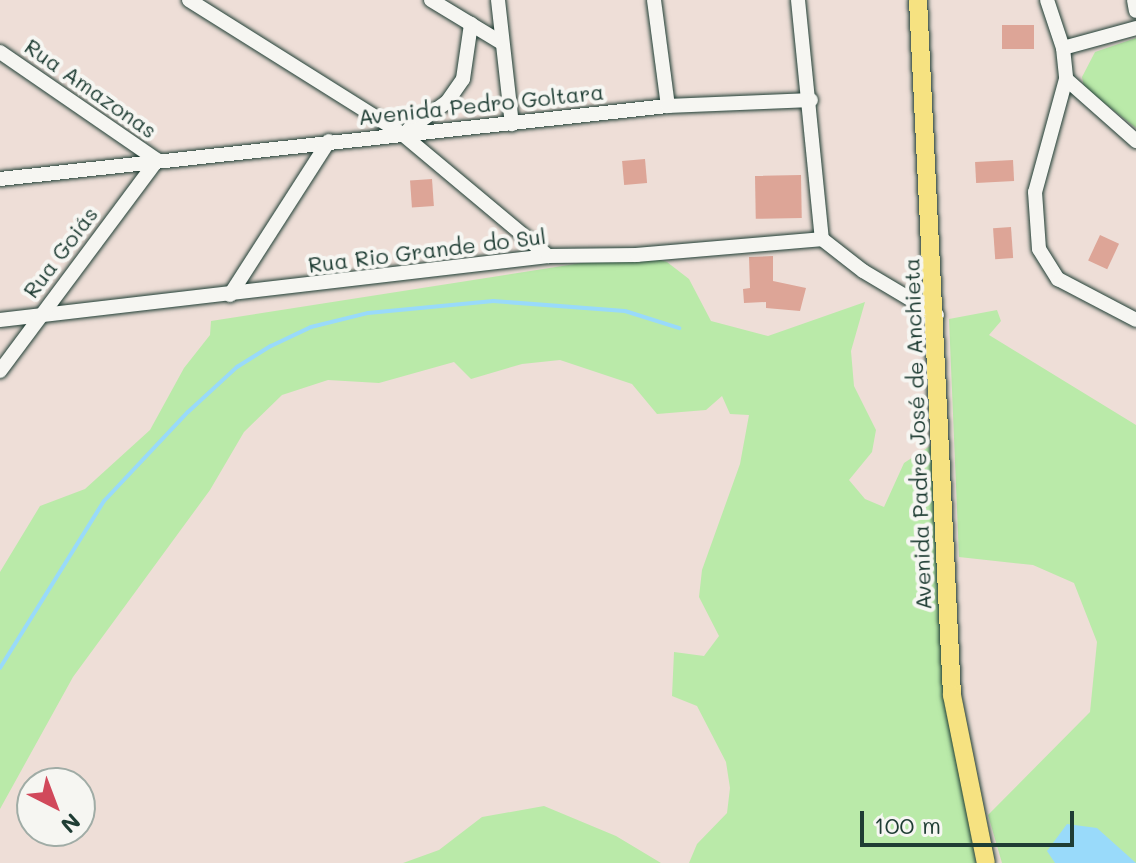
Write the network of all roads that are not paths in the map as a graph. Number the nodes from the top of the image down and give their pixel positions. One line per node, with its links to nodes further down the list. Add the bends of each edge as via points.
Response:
1 (189, 0): 19 (street)
2 (431, 0): 10 (street)
3 (498, 0): 12 (street)
4 (654, 0): 17 (street)
5 (798, 0): 16 (street)
6 (918, 0): 27 (main road, Avenida Padre José de Anchieta)
7 (1047, 0): 13 (street)
8 (1134, 0): 9 (street)
9 (1136, 11)
10 (471, 24): 12 (street); 19 (street, via 471,52 455,91 427,121)
11 (1136, 28): 13 (street)
12 (502, 43): 18 (street)
13 (1063, 48): 15 (street)
14 (0, 52): 22 (street, Rua Amazonas)
15 (1066, 79): 21 (street); 30 (street, via 1035,192 1039,249 1058,279)
16 (811, 100): 17 (street, Avenida Pedro Goltara); 24 (street)
17 (668, 106): 18 (street, Avenida Pedro Goltara)
18 (512, 124): 19 (street, Avenida Pedro Goltara)
19 (401, 133): 20 (street, Avenida Pedro Goltara); 25 (street)
20 (329, 141): 22 (street, Avenida Pedro Goltara); 26 (street)
21 (1136, 141)
22 (157, 160): 23 (street, Avenida Pedro Goltara); 28 (street, Rua Goiás)
23 (0, 179)
24 (822, 239): 25 (street, Rua Rio Grande do Sul, via 637,255); 27 (street, via 863,271)
25 (548, 256): 26 (street, Rua Rio Grande do Sul)
26 (230, 295): 28 (street, Rua Rio Grande do Sul)
27 (937, 315): 32 (main road, Avenida Padre José de Anchieta, via 952,695)
28 (38, 317): 29 (street, Rua Rio Grande do Sul); 31 (street, Rua Goiás)
29 (0, 320)
30 (1136, 320)
31 (0, 371)
32 (986, 863)

